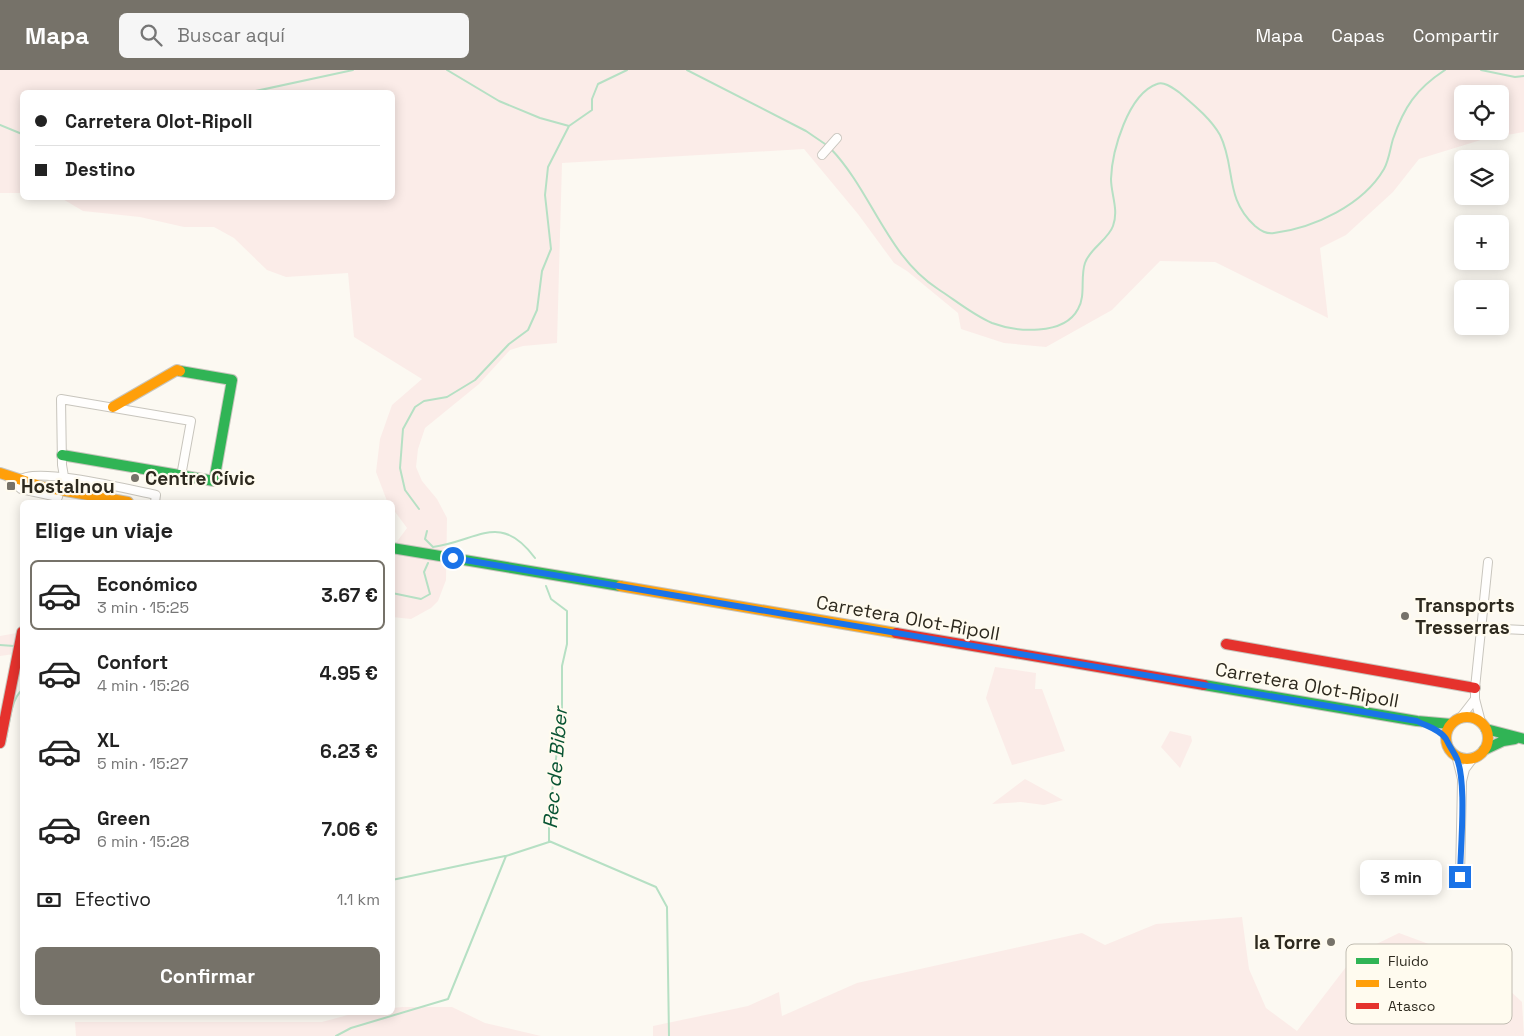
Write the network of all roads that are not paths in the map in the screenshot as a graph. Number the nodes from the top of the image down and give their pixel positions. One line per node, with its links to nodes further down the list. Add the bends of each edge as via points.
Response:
1 (836, 138): 2 (street)
2 (822, 155)
3 (113, 407): 4 (street, via 61,399); 6 (street, via 191,421); 6 (main road, via 177,370 232,380 214,481)
4 (62, 460): 6 (main road); 7 (street); 8 (street)
5 (3, 475): 9 (main road); 10 (street, via 21,489)
6 (181, 476)
7 (54, 477): 8 (street); 9 (street, via 30,475); 10 (street)
8 (64, 477): 10 (street); 12 (street, via 156,495)
9 (20, 480): 10 (main road)
10 (58, 494): 11 (main road)
11 (110, 500)
12 (155, 500)
13 (395, 549): 23 (main road, Carretera Olot-Ripoll)
14 (1488, 562): 15 (street)
15 (1481, 628): 16 (street); 19 (street)
16 (1524, 630)
17 (20, 640): 21 (main road)
18 (1226, 644): 19 (main road)
19 (1475, 688): 20 (street)
20 (1475, 699): 22 (street); 25 (street)
21 (3, 705): 28 (main road)
22 (1461, 718): 24 (main road); 25 (main road, via 1472,717)
23 (1417, 721): 24 (main road, Carretera Olot-Ripoll); 26 (main road, Carretera Olot-Ripoll)
24 (1450, 724): 26 (main road)
25 (1483, 725): 27 (main road); 29 (main road, via 1488,738)
26 (1446, 739): 30 (main road)
27 (1521, 739): 29 (main road, via 1503,741)
28 (0, 743)
29 (1484, 750): 31 (main road)
30 (1456, 755): 31 (main road); 32 (street)
31 (1474, 757): 32 (street, via 1465,769)
32 (1462, 781): 33 (street)
33 (1460, 877)

